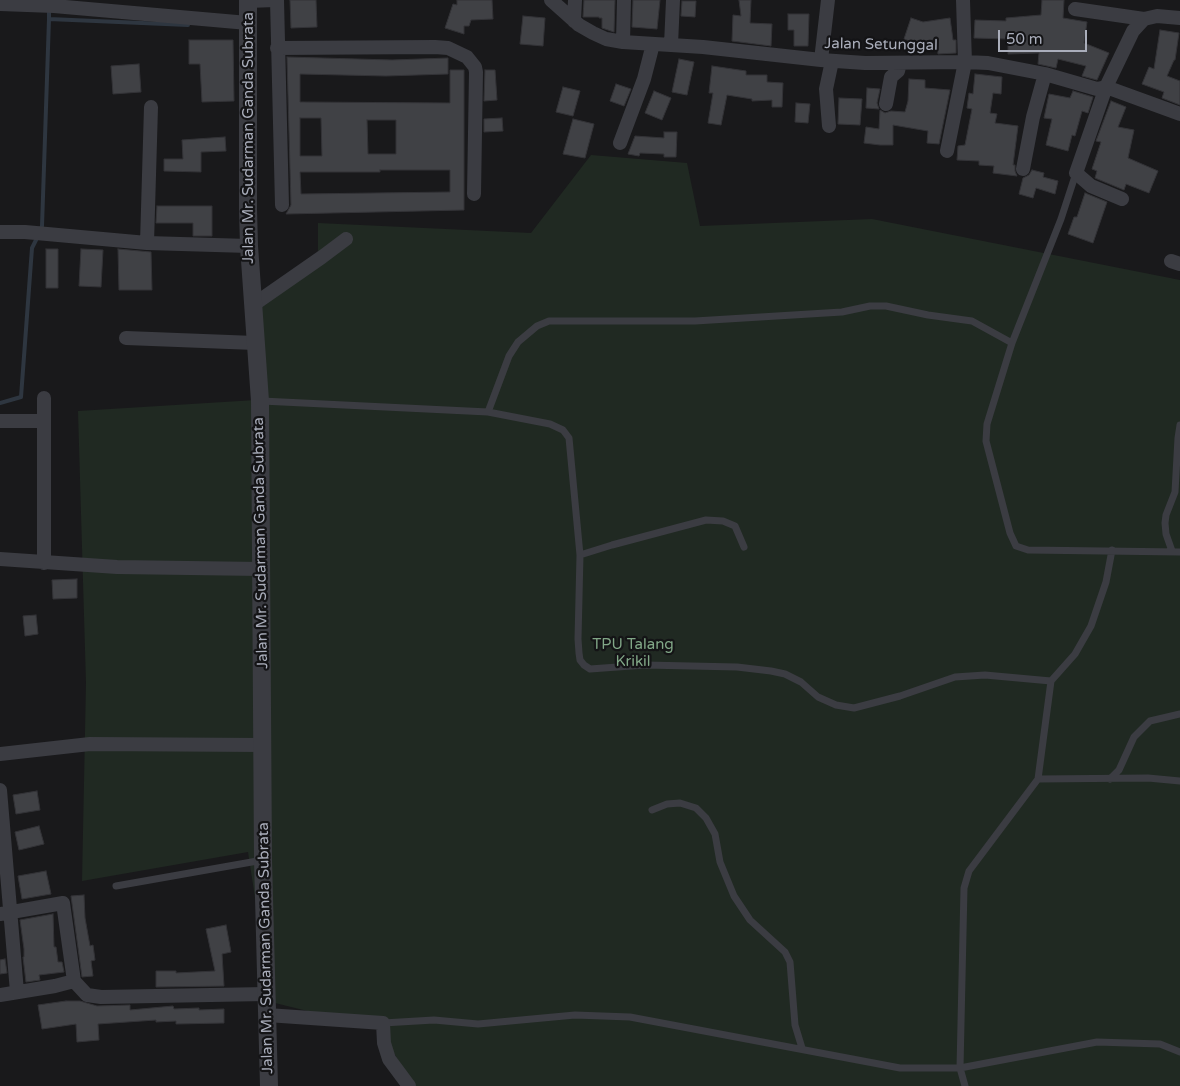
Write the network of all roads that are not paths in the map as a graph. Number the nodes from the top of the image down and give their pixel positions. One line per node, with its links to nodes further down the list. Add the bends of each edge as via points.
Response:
1 (276, 0): 8 (street); 18 (street)
2 (551, 0): 13 (street, Jalan Setunggal)
3 (575, 0): 13 (street)
4 (624, 0): 15 (street)
5 (673, 0): 17 (street)
6 (828, 0): 19 (street)
7 (963, 0): 20 (street)
8 (248, 1): 14 (street, Jalan Mr. Sudarman Ganda Subrata)
9 (0, 4): 14 (street)
10 (1075, 9): 12 (street)
11 (1180, 18): 12 (street, via 1157,16)
12 (1144, 19): 23 (street, via 1133,31)
13 (574, 20): 15 (street, Jalan Setunggal, via 600,37)
14 (248, 23): 38 (street, Jalan Mr. Sudarman Ganda Subrata)
15 (623, 42): 16 (street, Jalan Setunggal)
16 (653, 44): 17 (street, Jalan Setunggal); 28 (street)
17 (670, 44): 19 (street, Jalan Setunggal)
18 (277, 48): 32 (street, via 442,47 467,57 476,72); 34 (street)
19 (827, 61): 21 (street, Jalan Setunggal); 27 (street)
20 (965, 62): 21 (street, Jalan Setunggal); 22 (street, Jalan Setunggal, via 1002,65); 29 (street)
21 (900, 63): 24 (street, via 898,71 891,77)
22 (1045, 74): 23 (street, Jalan Setunggal, via 1091,88); 30 (street)
23 (1106, 87): 26 (street, Jalan Setunggal); 31 (street)
24 (886, 104)
25 (151, 107): 37 (street)
26 (1180, 114)
27 (829, 126)
28 (620, 142)
29 (947, 152)
30 (1023, 169)
31 (1076, 173): 33 (street, via 1091,186); 41 (lane)
32 (474, 194)
33 (1122, 199)
34 (282, 206)
35 (0, 232): 37 (street)
36 (346, 239): 39 (street)
37 (148, 243): 38 (street)
38 (249, 246): 39 (street, Jalan Mr. Sudarman Ganda Subrata)
39 (253, 305): 42 (street, Jalan Mr. Sudarman Ganda Subrata)
40 (126, 338): 42 (street)
41 (1012, 343): 45 (lane, via 972,320 886,306 842,312 695,321 548,321 518,342 509,356); 50 (lane, via 987,424 986,441 1016,546 1028,550)
42 (255, 344): 44 (street, Jalan Mr. Sudarman Ganda Subrata)
43 (44, 398): 47 (street)
44 (260, 400): 45 (lane); 56 (street, Jalan Mr. Sudarman Ganda Subrata)
45 (488, 412): 53 (lane, via 550,424 563,430 569,438)
46 (0, 421): 47 (street)
47 (44, 421): 55 (street)
48 (1180, 425): 51 (lane, via 1175,492 1165,523)
49 (744, 547): 53 (lane, via 735,526 706,520)
50 (1112, 550): 51 (lane); 57 (lane, via 1106,582 1091,626 1074,654)
51 (1172, 551): 52 (lane)
52 (1180, 552)
53 (580, 555): 57 (lane, via 579,653 580,660 590,668 645,665 771,671 801,682 818,697 854,708 955,677)
54 (0, 559): 55 (street)
55 (44, 563): 56 (street)
56 (262, 569): 59 (street, Jalan Mr. Sudarman Ganda Subrata)
57 (1051, 681): 61 (lane)
58 (1180, 714): 62 (lane, via 1150,721 1134,737 1119,770)
59 (262, 745): 60 (street, via 90,744); 66 (street, Jalan Mr. Sudarman Ganda Subrata)
60 (0, 754)
61 (1038, 779): 62 (lane); 78 (lane, via 968,871 964,888)
62 (1110, 779): 63 (lane)
63 (1180, 781)
64 (0, 790): 67 (street)
65 (652, 810): 76 (lane, via 680,803 696,808 706,818 716,834 720,862 734,896 750,920 785,952 790,962 795,1025)
66 (263, 860): 68 (lane); 72 (street, Jalan Mr. Sudarman Ganda Subrata)
67 (4, 877): 69 (street)
68 (116, 886)
69 (5, 914): 70 (street, via 63,903); 71 (street)
70 (74, 980): 71 (street); 72 (street, via 87,995 95,997)
71 (17, 992): 73 (street)
72 (266, 994): 74 (street, Jalan Mr. Sudarman Ganda Subrata)
73 (0, 995)
74 (267, 1015): 75 (street); 79 (street, Jalan Mr. Sudarman Ganda Subrata)
75 (383, 1023): 76 (lane, via 434,1020 478,1024 544,1016 603,1015); 80 (street, via 389,1059)
76 (802, 1048): 78 (lane, via 900,1068)
77 (1180, 1052): 78 (lane, via 1160,1044 1097,1042)
78 (960, 1068): 81 (lane)
79 (269, 1086)
80 (409, 1086)
81 (965, 1086)

